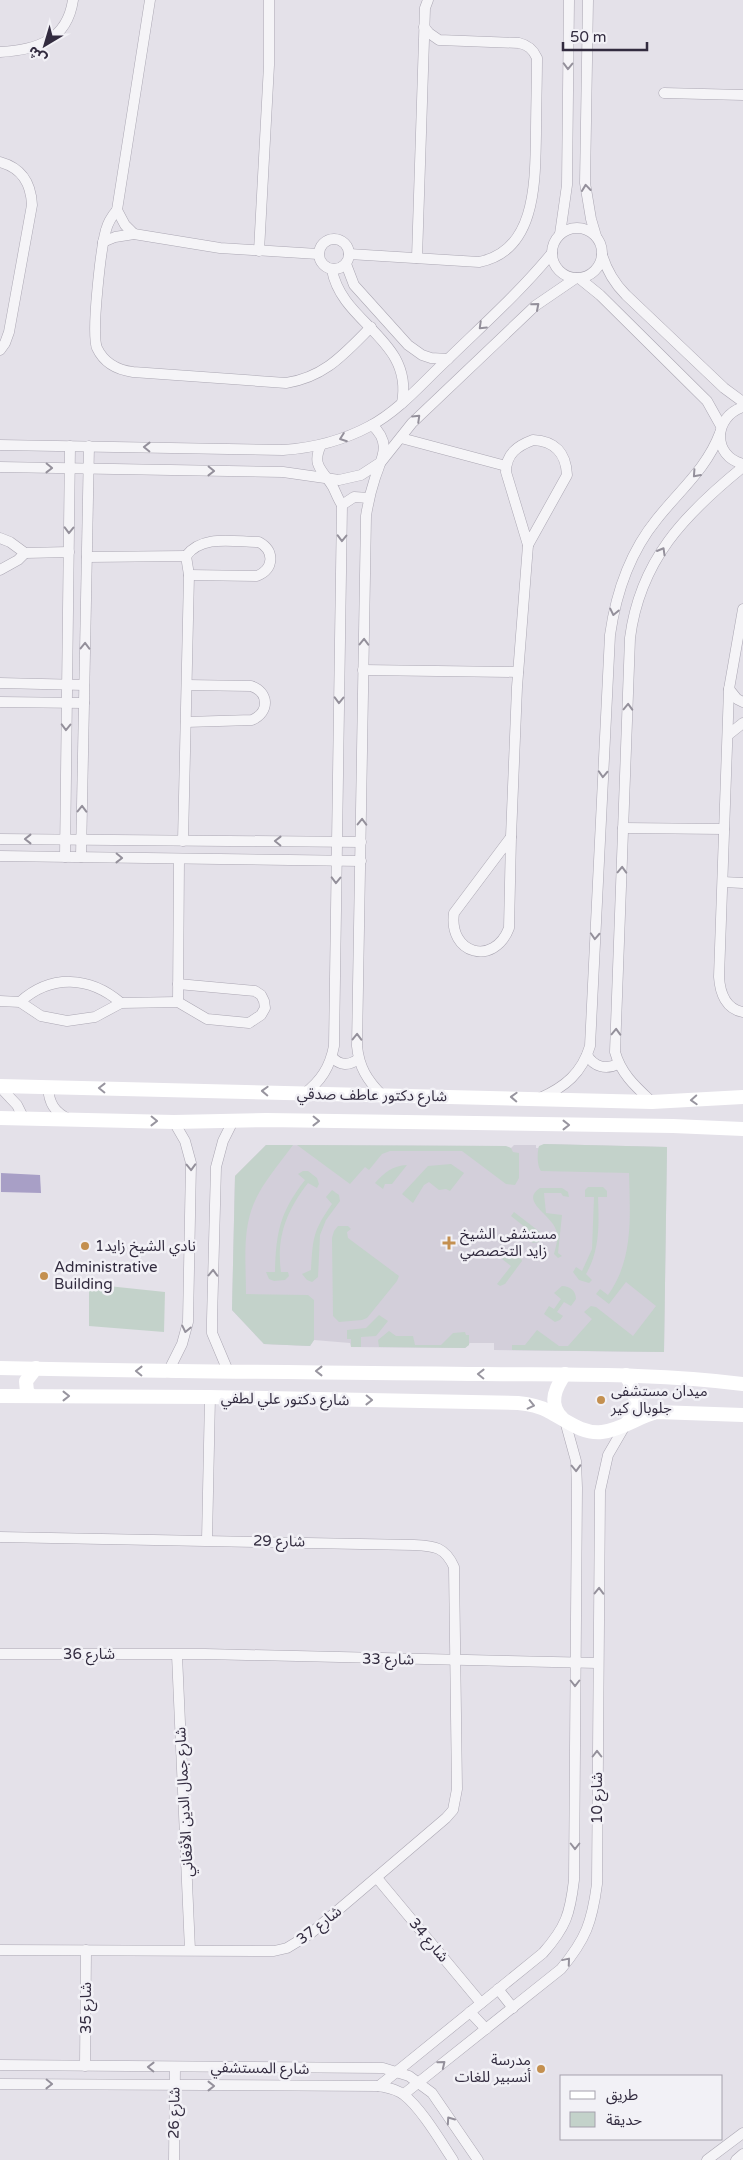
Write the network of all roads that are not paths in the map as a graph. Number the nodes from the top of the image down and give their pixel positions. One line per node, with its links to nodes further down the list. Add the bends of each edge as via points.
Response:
1 (73, 0): 9 (street, via 62,27 48,41 29,49)
2 (150, 0): 14 (street)
3 (269, 0): 19 (street, via 269,65)
4 (428, 0): 7 (street)
5 (569, 0): 16 (street, one-way to 16, via 567,185)
6 (588, 0): 17 (street, one-way to 6, via 585,183)
7 (424, 26): 8 (street); 10 (street)
8 (439, 40): 10 (street); 23 (street, via 519,43 534,52 537,58 535,180 530,207 520,233 512,245 497,257 479,262)
9 (0, 52)
10 (423, 55): 23 (street)
11 (664, 93): 12 (street)
12 (743, 95)
13 (0, 162): 30 (street, via 20,172 29,187 32,205 9,332)
14 (117, 210): 15 (street); 18 (street, via 106,228)
15 (134, 234): 18 (street); 19 (street, via 203,246)
16 (560, 234): 17 (street, via 578,228); 20 (street)
17 (596, 236): 22 (street)
18 (103, 242): 27 (street, via 94,338 104,358 122,370 275,384 296,382 327,369)
19 (259, 251): 21 (street)
20 (552, 253): 26 (street, via 559,270); 31 (street, one-way to 31, via 520,290)
21 (318, 254): 24 (street, via 324,243 335,239 345,244); 25 (street, via 322,264)
22 (602, 255): 26 (street, via 595,271); 32 (street, via 615,284 724,388)
23 (417, 258): 24 (street)
24 (347, 259): 25 (street); 28 (street, via 354,285)
25 (332, 270): 27 (street, via 340,292)
26 (578, 278): 36 (street, via 600,295 707,402); 37 (street, one-way to 26, via 412,423 535,306)
27 (371, 327): 29 (street)
28 (395, 331): 29 (street); 31 (street, via 422,355)
29 (384, 341): 33 (street, via 396,357 403,375)
30 (0, 350)
31 (448, 359): 33 (street)
32 (743, 402)
33 (402, 403): 35 (street)
34 (743, 407): 36 (street, via 730,413)
35 (372, 425): 39 (street, one-way to 39); 42 (street, via 382,438)
36 (721, 429): 43 (street, via 723,448 732,459); 98 (street, one-way to 98, via 704,465 656,519 637,549 622,582 613,617)
37 (401, 438): 42 (street); 44 (street)
38 (0, 445): 40 (street)
39 (321, 445): 41 (street, one-way to 41, via 283,450); 49 (street, via 317,459 322,474)
40 (70, 446): 41 (street); 47 (street)
41 (89, 446): 48 (street)
42 (382, 462): 49 (street, via 361,475); 50 (street)
43 (743, 464)
44 (506, 466): 53 (street); 53 (street, via 514,450 533,440 554,445 567,464 567,475)
45 (0, 467): 47 (street, one-way to 47)
46 (743, 467): 75 (street, one-way to 46, via 633,616 651,569 667,542 697,507)
47 (70, 468): 48 (street); 54 (street, one-way to 54)
48 (88, 468): 49 (street, one-way to 49, via 283,472); 57 (street)
49 (328, 479): 51 (street)
50 (369, 498): 51 (street, via 354,497); 61 (street, one-way to 50)
51 (342, 505): 82 (street, one-way to 82)
52 (0, 538): 55 (street)
53 (528, 545): 62 (street)
54 (69, 552): 55 (street); 64 (street)
55 (25, 553): 58 (street)
56 (186, 556): 57 (street); 59 (street); 59 (street, via 199,544 208,541 259,542 270,552 269,567 257,576)
57 (87, 557): 65 (street, one-way to 57)
58 (0, 570)
59 (189, 575): 66 (street)
60 (743, 609): 67 (street)
61 (363, 670): 62 (street); 83 (street, one-way to 61)
62 (518, 672): 77 (street)
63 (0, 684): 64 (street)
64 (67, 684): 65 (street); 70 (street)
65 (84, 685): 71 (street)
66 (187, 685): 72 (street); 72 (street, via 251,686 264,695 266,702 260,717 252,720)
67 (729, 689): 69 (street); 74 (street)
68 (0, 702): 70 (street)
69 (743, 702)
70 (67, 703): 71 (street); 79 (street, one-way to 79)
71 (84, 703): 80 (street, one-way to 71)
72 (186, 722): 81 (street)
73 (743, 722): 74 (street)
74 (728, 735): 76 (street)
75 (623, 828): 76 (street); 101 (street, one-way to 75, via 615,1052)
76 (724, 829): 90 (street)
77 (511, 837): 77 (street, via 509,928 505,939 496,947 473,951 456,936 452,925 454,913)
78 (0, 839): 79 (street, one-way to 78)
79 (65, 840): 80 (street); 85 (street)
80 (81, 840): 81 (street); 86 (street)
81 (183, 841): 82 (street, one-way to 81)
82 (336, 842): 83 (street); 88 (street)
83 (361, 842): 89 (street)
84 (0, 856): 85 (street)
85 (65, 857): 86 (street)
86 (81, 858): 87 (street, one-way to 87)
87 (179, 859): 88 (street); 92 (street)
88 (336, 861): 89 (street); 99 (street, one-way to 99)
89 (361, 861): 100 (street, one-way to 89)
90 (723, 882): 91 (street); 97 (street, via 720,991 727,1003)
91 (743, 883)
92 (178, 984): 95 (street); 95 (street, via 255,991 264,1001 265,1008 249,1023 215,1021)
93 (0, 1001): 94 (street)
94 (20, 1002): 96 (street, via 41,1016 67,1022 95,1017); 96 (street, via 42,986 70,982 98,987)
95 (178, 1002): 96 (street)
96 (121, 1003)
97 (743, 1012)
98 (587, 1056): 101 (street, via 600,1067); 106 (street, via 569,1081)
99 (332, 1057): 100 (street, via 339,1064); 104 (street, via 322,1078)
100 (358, 1059): 105 (street, via 367,1078)
101 (618, 1064): 108 (street, via 626,1077)
102 (0, 1086): 103 (street, شارع دكتور عاطف صدقي); 110 (street, via 17,1105)
103 (48, 1087): 104 (street, شارع دكتور عاطف صدقي, one-way to 103); 111 (street, via 48,1098 53,1108)
104 (304, 1094): 105 (street, شارع دكتور عاطف صدقي)
105 (382, 1095): 106 (street, شارع دكتور عاطف صدقي, one-way to 105)
106 (540, 1098): 108 (street, شارع دكتور عاطف صدقي)
107 (743, 1098): 108 (street, شارع دكتور عاطف صدقي, one-way to 108)
108 (652, 1102)
109 (0, 1118): 110 (street, شارع دكتور عاطف صدقي)
110 (24, 1119): 111 (street, شارع دكتور عاطف صدقي)
111 (70, 1119): 113 (street, شارع دكتور عاطف صدقي, one-way to 113)
112 (233, 1121): 113 (street, شارع دكتور عاطف صدقي); 114 (street, شارع دكتور عاطف صدقي, one-way to 114); 117 (street, one-way to 112, via 212,1333 212,1320 216,1167)
113 (174, 1122): 118 (street, one-way to 118, via 185,1141 191,1163 188,1302 186,1330)
114 (743, 1129)
115 (0, 1368): 116 (street, شارع دكتور علي لطفي)
116 (36, 1368): 118 (street, شارع دكتور علي لطفي, one-way to 116); 123 (street, via 26,1382 27,1392)
117 (228, 1371): 118 (street, شارع دكتور علي لطفي); 119 (street, شارع دكتور علي لطفي, one-way to 117)
118 (168, 1372)
119 (565, 1374): 120 (street); 126 (street, via 554,1394 554,1405)
120 (626, 1375): 121 (street); 127 (street, via 637,1398 633,1416)
121 (743, 1384)
122 (0, 1396): 123 (street, شارع دكتور علي لطفي)
123 (32, 1396): 124 (street, شارع دكتور علي لطفي, one-way to 124)
124 (210, 1397): 126 (street, شارع دكتور علي لطفي, one-way to 126, via 518,1403 535,1406); 129 (street)
125 (743, 1415): 127 (street, via 658,1412)
126 (565, 1421): 127 (street, via 577,1428 596,1432 616,1429); 133 (street, شارع 10, one-way to 133, via 576,1460)
127 (627, 1423): 134 (street, شارع 10, one-way to 127, via 600,1491 608,1455)
128 (0, 1538): 129 (street, شارع 29)
129 (207, 1540): 132 (street, شارع 29, via 414,1545 440,1549 449,1556 454,1567)
130 (0, 1654): 131 (street, شارع 36)
131 (177, 1655): 132 (street, شارع 33); 138 (street, شارع جمال الدين الأفغاني)
132 (457, 1660): 133 (street, شارع 33); 135 (street, شارع 37, via 457,1789 453,1810)
133 (576, 1663): 134 (street, شارع 33); 139 (street, شارع 10, one-way to 139, via 572,1900 567,1919 543,1953)
134 (598, 1663): 141 (street, شارع 10, one-way to 134, via 561,1969 576,1951 588,1930 594,1907 597,1884)
135 (377, 1878): 138 (street, شارع 37, via 310,1934 287,1948 274,1951); 140 (street, شارع 34)
136 (0, 1950): 137 (street, شارع 37)
137 (86, 1950): 138 (street, شارع 37); 145 (street, شارع 35)
138 (190, 1950)
139 (498, 1990): 140 (street, شارع 10); 141 (street)
140 (481, 2003): 142 (street, شارع 10)
141 (513, 2008): 143 (street, شارع 10)
142 (470, 2012): 143 (street); 147 (street, شارع 10)
143 (486, 2029): 148 (street, شارع 10, one-way to 143)
144 (0, 2065): 145 (street, شارع المستشفي)
145 (85, 2066): 146 (street, شارع المستشفي, one-way to 145)
146 (175, 2067): 147 (street, شارع المستشفي, via 383,2068); 150 (street, شارع 26)
147 (397, 2071): 148 (street, شارع المستشفي); 151 (street, شارع 10)
148 (420, 2082): 152 (street, شارع 10); 157 (street, شارع المستشفي, one-way to 148, via 432,2093)
149 (0, 2084): 150 (street, شارع المستشفي, one-way to 150)
150 (175, 2086): 151 (street, شارع المستشفي, one-way to 151); 155 (street, شارع 26)
151 (379, 2086): 152 (street, شارع المستشفي)
152 (404, 2094): 156 (street)
153 (743, 2133): 158 (street)
154 (743, 2154): 159 (street)
155 (174, 2160)
156 (453, 2160)
157 (478, 2160)
158 (707, 2160)
159 (736, 2160)

